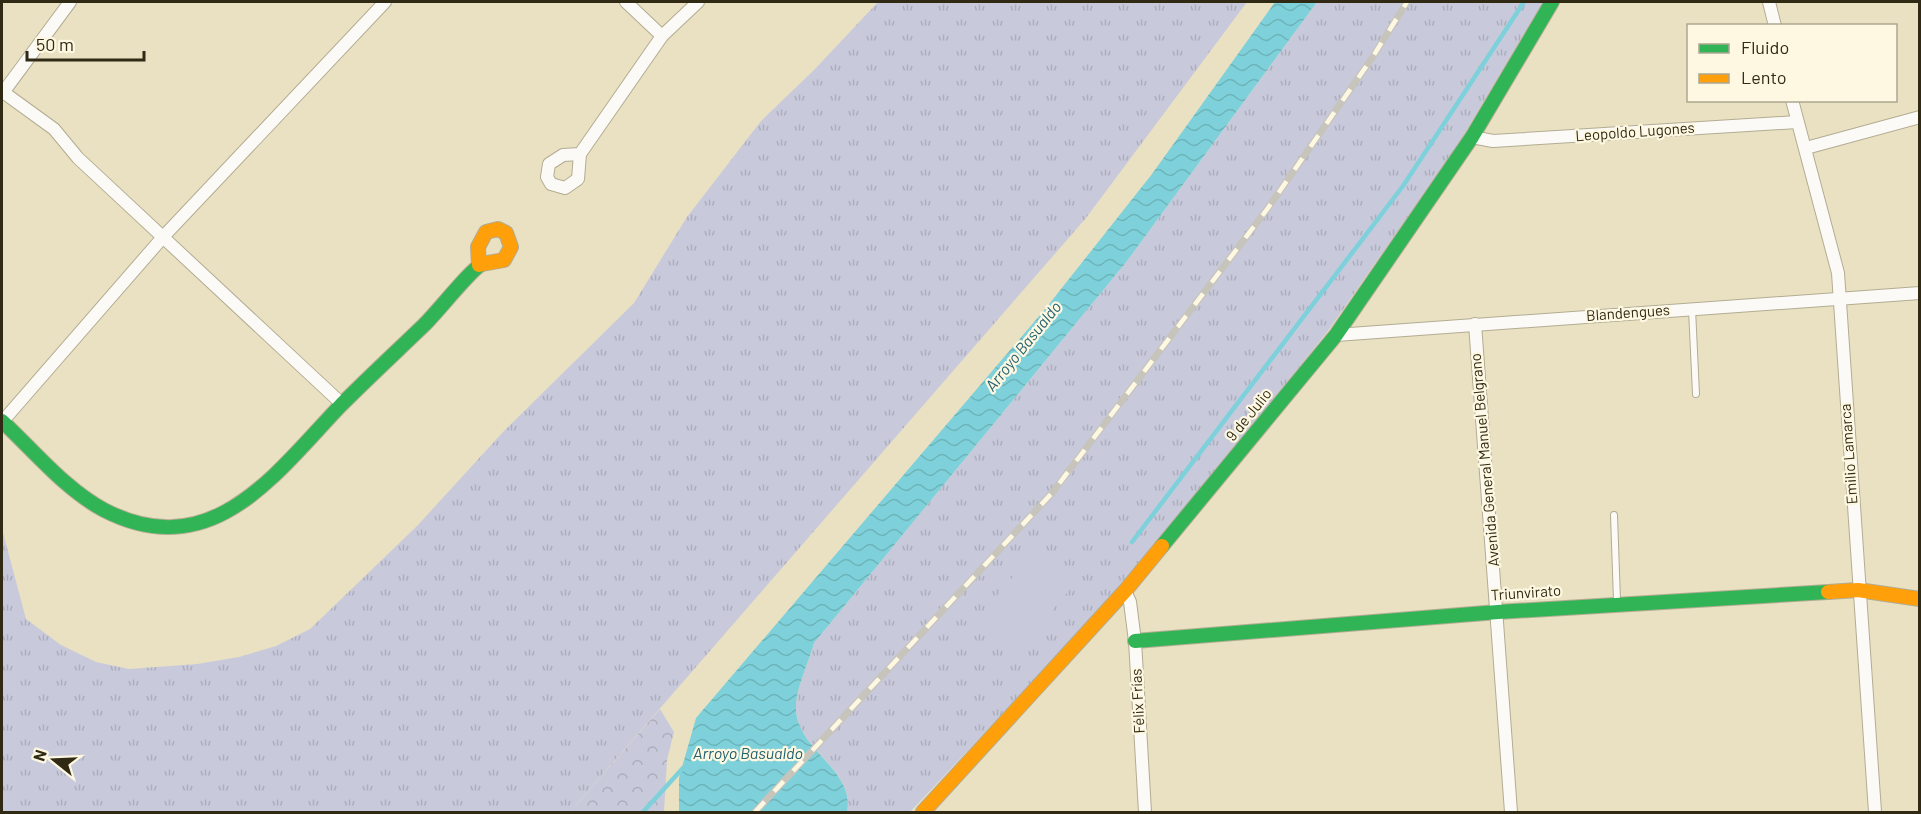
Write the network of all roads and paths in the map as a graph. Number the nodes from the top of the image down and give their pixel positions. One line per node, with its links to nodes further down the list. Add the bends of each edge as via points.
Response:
1 (70, 2): 9 (street)
2 (385, 2): 16 (street)
3 (626, 2): 8 (street)
4 (698, 2): 8 (street)
5 (1552, 2): 13 (street, 9 de Julio)
6 (1769, 2): 7 (street)
7 (1774, 24)
8 (662, 36): 15 (street)
9 (2, 93): 16 (street, via 54,129 78,158)
10 (1792, 102): 12 (street, Emilio Lamarca)
11 (1920, 117): 14 (street)
12 (1797, 122): 13 (street, Leopoldo Lugones, via 1493,141); 14 (street, Emilio Lamarca)
13 (1472, 137): 22 (street, 9 de Julio)
14 (1806, 148): 19 (street, Emilio Lamarca, via 1838,273)
15 (580, 154)
16 (163, 237): 24 (street); 25 (street)
17 (479, 265): 24 (street, via 439,311)
18 (1920, 293): 19 (street, Blandengues)
19 (1838, 297): 20 (street, Blandengues); 27 (street, Emilio Lamarca)
20 (1692, 309): 21 (street, Blandengues); 23 (lane)
21 (1474, 324): 22 (street, Blandengues); 31 (street, Avenida General Manuel Belgrano)
22 (1336, 334): 28 (street, 9 de Julio)
23 (1696, 394)
24 (342, 404): 25 (street, via 302,450 254,495 218,517 181,526 143,526 104,510 80,494)
25 (2, 422)
26 (1614, 515): 30 (lane)
27 (1858, 590): 29 (street, Triunvirato); 30 (street, Triunvirato); 36 (street, Emilio Lamarca)
28 (1125, 591): 32 (street, Félix Frías); 33 (street, 9 de Julio)
29 (1920, 599)
30 (1617, 604): 31 (street, Triunvirato)
31 (1497, 612): 32 (street, Triunvirato); 35 (street, Avenida General Manuel Belgrano)
32 (1135, 641): 34 (street, Félix Frías)
33 (923, 813)
34 (1145, 813)
35 (1511, 813)
36 (1875, 813)

